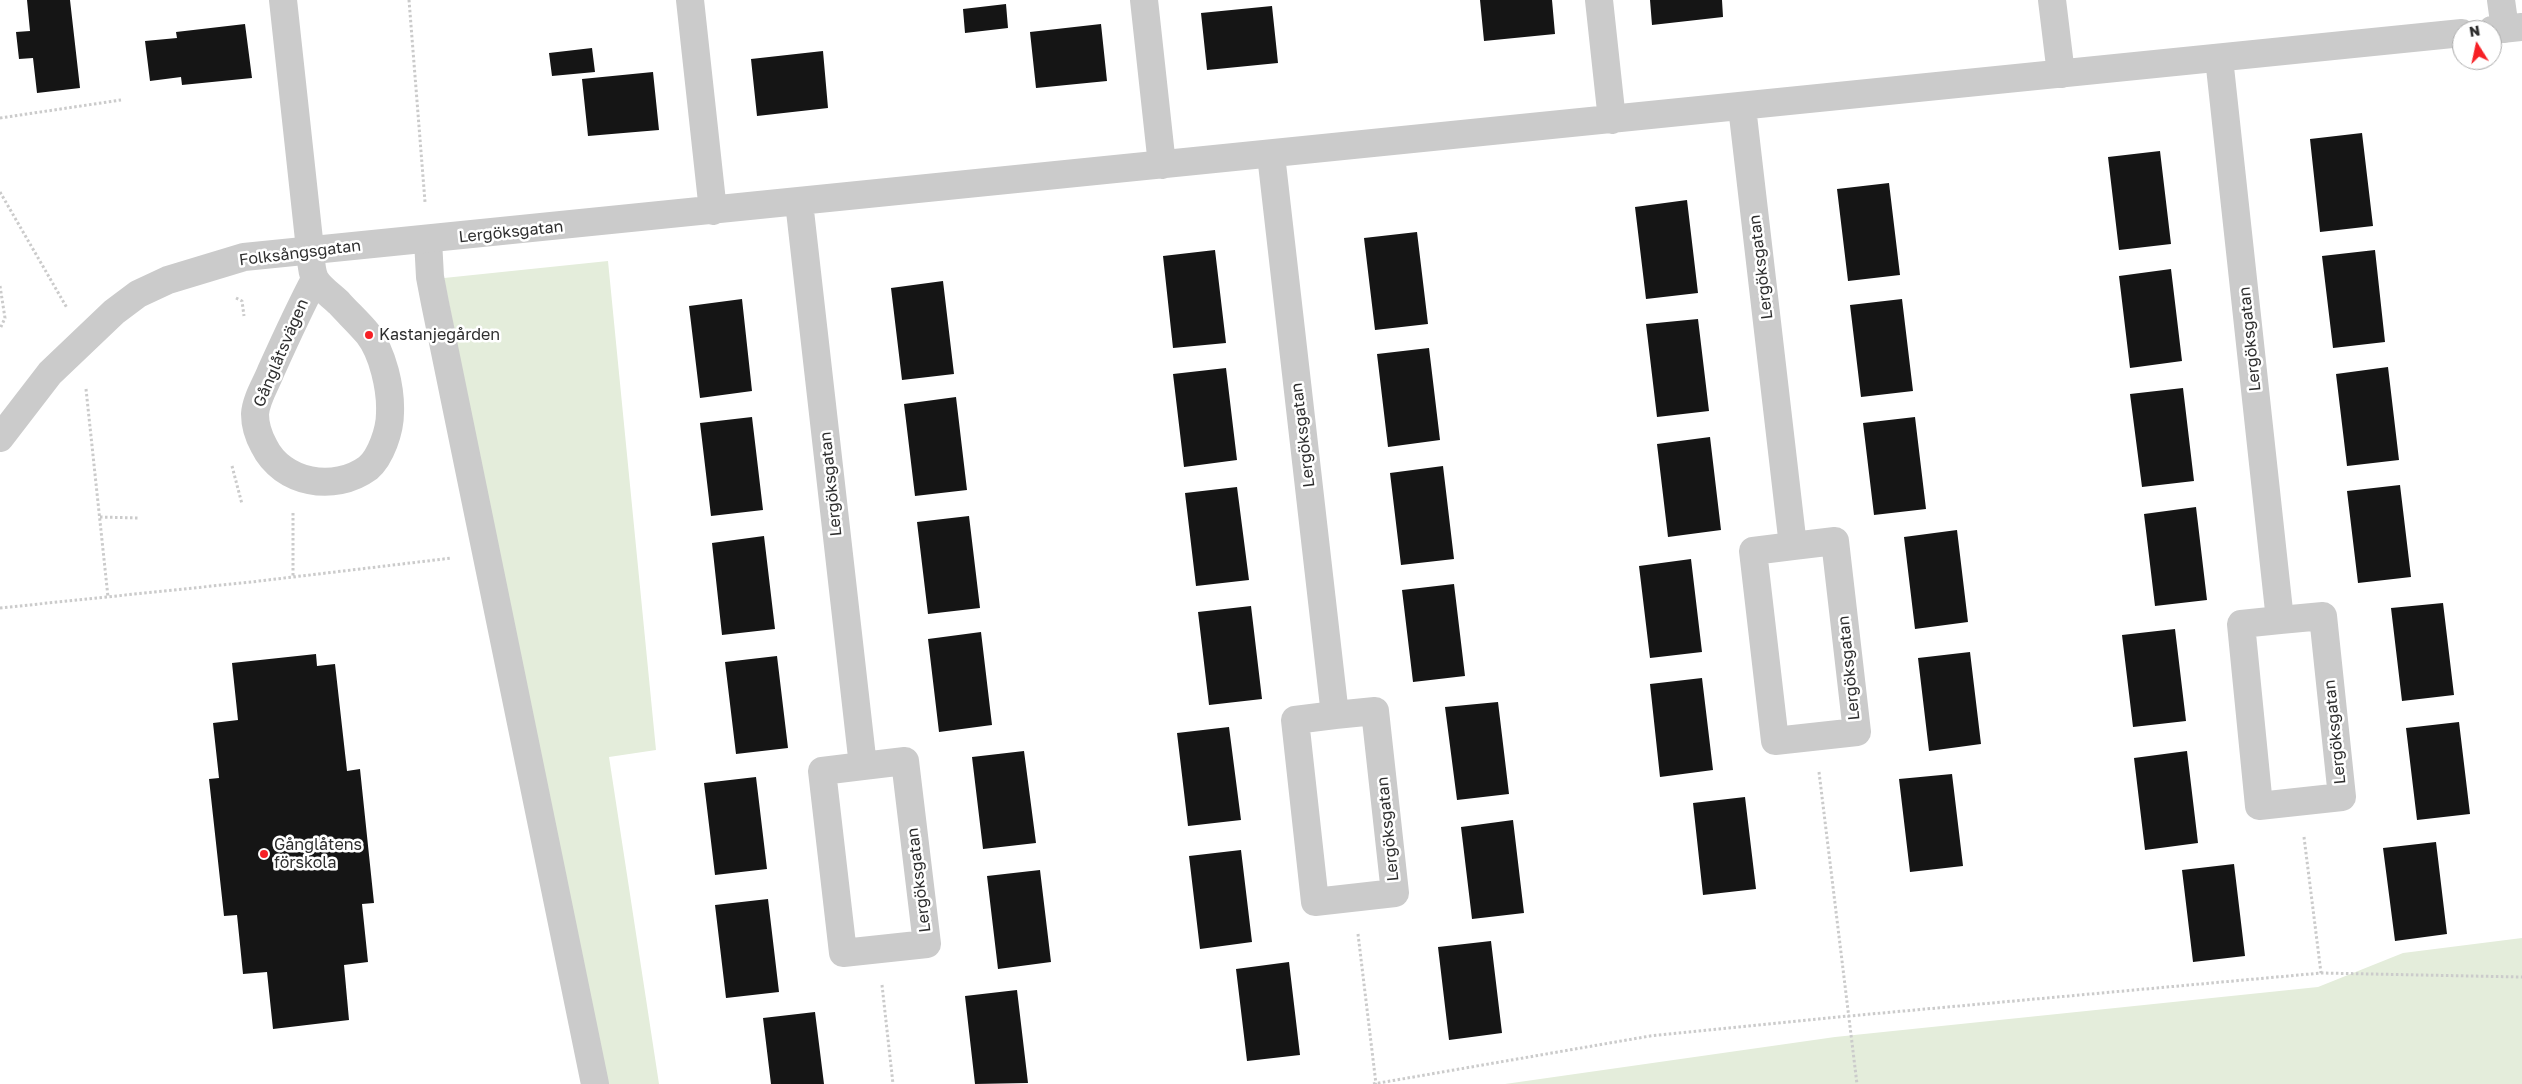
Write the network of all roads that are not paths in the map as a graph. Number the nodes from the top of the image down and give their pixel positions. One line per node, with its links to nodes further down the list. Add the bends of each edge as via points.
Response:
1 (283, 0): 18 (street, Gånglåtsvägen)
2 (690, 0): 16 (street)
3 (1144, 0): 14 (street)
4 (1599, 0): 12 (street)
5 (2052, 0): 10 (street)
6 (2501, 0): 7 (street)
7 (2506, 29)
8 (2452, 34): 9 (street, Lergöksgatan)
9 (2219, 58): 10 (street, Lergöksgatan); 22 (street, Lergöksgatan)
10 (2061, 74): 11 (street, Lergöksgatan)
11 (1742, 107): 12 (street, Lergöksgatan); 21 (street, Lergöksgatan)
12 (1612, 120): 13 (street, Lergöksgatan)
13 (1271, 154): 14 (street, Lergöksgatan); 23 (street, Lergöksgatan)
14 (1162, 165): 15 (street, Lergöksgatan)
15 (799, 202): 16 (street, Lergöksgatan); 24 (street, Lergöksgatan)
16 (713, 211): 17 (street, Lergöksgatan)
17 (428, 240): 18 (street, Folksångsgatan); 25 (street, via 430,277)
18 (310, 249): 19 (street, Gånglåtsvägen); 20 (street, Folksångsgatan, via 244,257 168,280 138,294 83,340 50,373)
19 (315, 278): 19 (street, Gånglåtsvägen, via 287,334 255,413 258,436 270,459 292,476 328,482 350,477 369,467 380,450 390,413 388,386 369,335)
20 (0, 438)
21 (1793, 546): 21 (street, Lergöksgatan, via 1753,551 1775,741 1857,732 1835,541)
22 (2280, 620): 22 (street, Lergöksgatan, via 2241,624 2259,806 2342,797 2323,616)
23 (1336, 716): 23 (street, Lergöksgatan, via 1295,720 1315,902 1395,893 1375,711)
24 (863, 766): 24 (street, Lergöksgatan, via 822,771 844,953 927,944 905,761)
25 (595, 1084)

